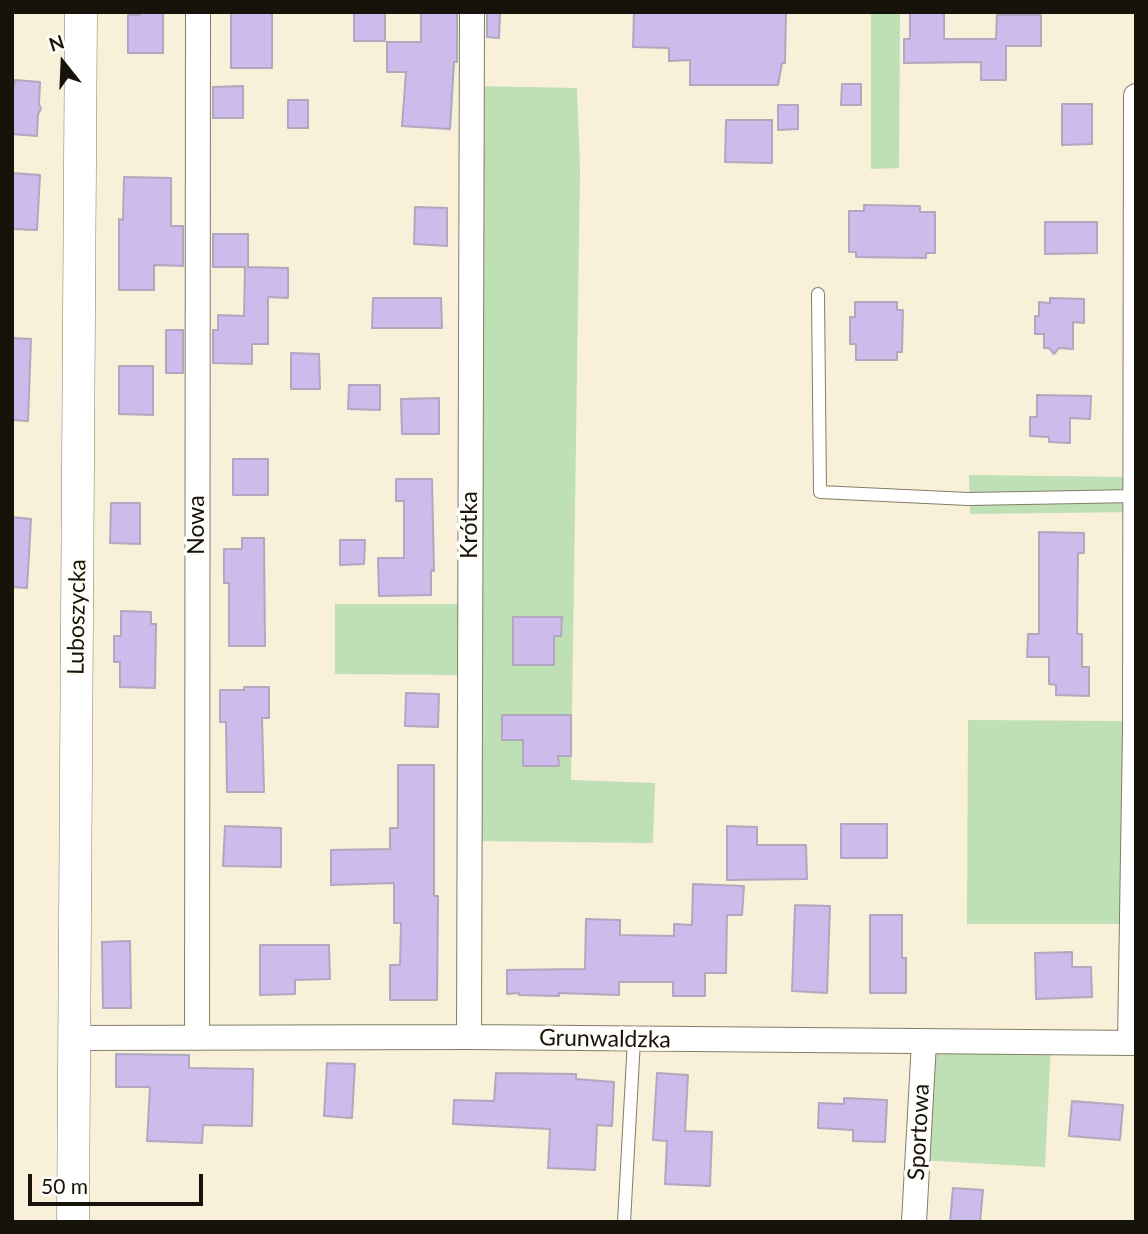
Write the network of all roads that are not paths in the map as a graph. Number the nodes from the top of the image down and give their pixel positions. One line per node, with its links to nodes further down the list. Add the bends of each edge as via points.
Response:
1 (81, 12): 8 (street, Luboszycka)
2 (198, 12): 9 (street, Nowa)
3 (472, 12): 7 (street, Krótka)
4 (1136, 96): 6 (street)
5 (818, 294): 6 (lane, via 820,492 968,499)
6 (1135, 496): 12 (street)
7 (469, 1037): 9 (street, Grunwaldzka); 10 (street, Grunwaldzka)
8 (74, 1038): 9 (street, Grunwaldzka); 13 (street, Luboszycka)
9 (197, 1038)
10 (634, 1040): 11 (street, Grunwaldzka); 14 (lane)
11 (924, 1042): 12 (street, Grunwaldzka); 15 (street, Sportowa)
12 (1133, 1043)
13 (72, 1222)
14 (624, 1222)
15 (914, 1222)

